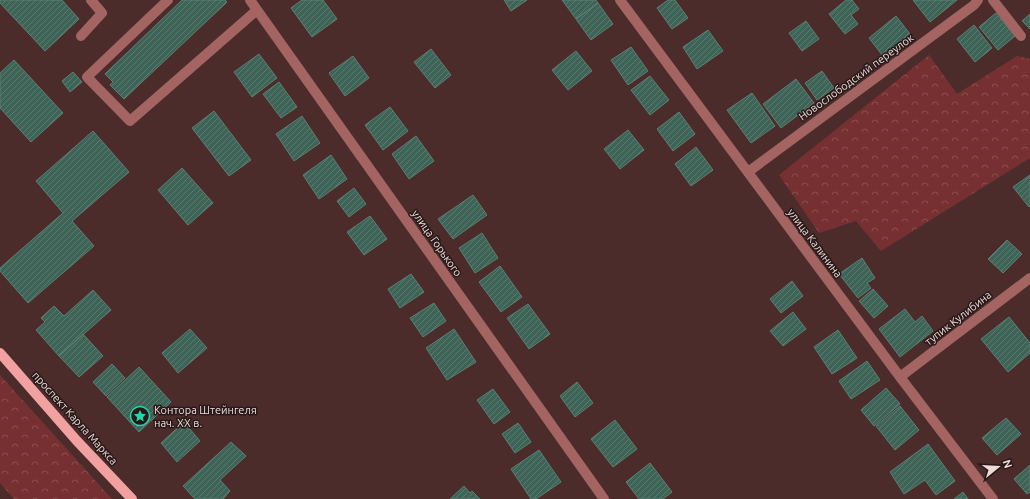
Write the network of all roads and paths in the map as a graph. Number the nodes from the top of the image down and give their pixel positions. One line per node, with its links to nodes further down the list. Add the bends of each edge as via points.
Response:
1 (91, 0): 8 (street, via 102,13)
2 (168, 0): 7 (street, via 87,77 130,121)
3 (250, 0): 7 (street, улица Горького)
4 (620, 0): 10 (street, улица Калинина)
5 (978, 0): 10 (street, Новослободский переулок)
6 (993, 0): 9 (street)
7 (257, 10): 15 (street, улица Горького)
8 (81, 36)
9 (1021, 36)
10 (748, 172): 13 (street, улица Калинина)
11 (1030, 278): 13 (street, тупик Кулибина)
12 (0, 354): 14 (main road, проспект Карла Маркса)
13 (900, 377): 16 (street, улица Калинина)
14 (132, 499)
15 (604, 499)
16 (993, 499)

